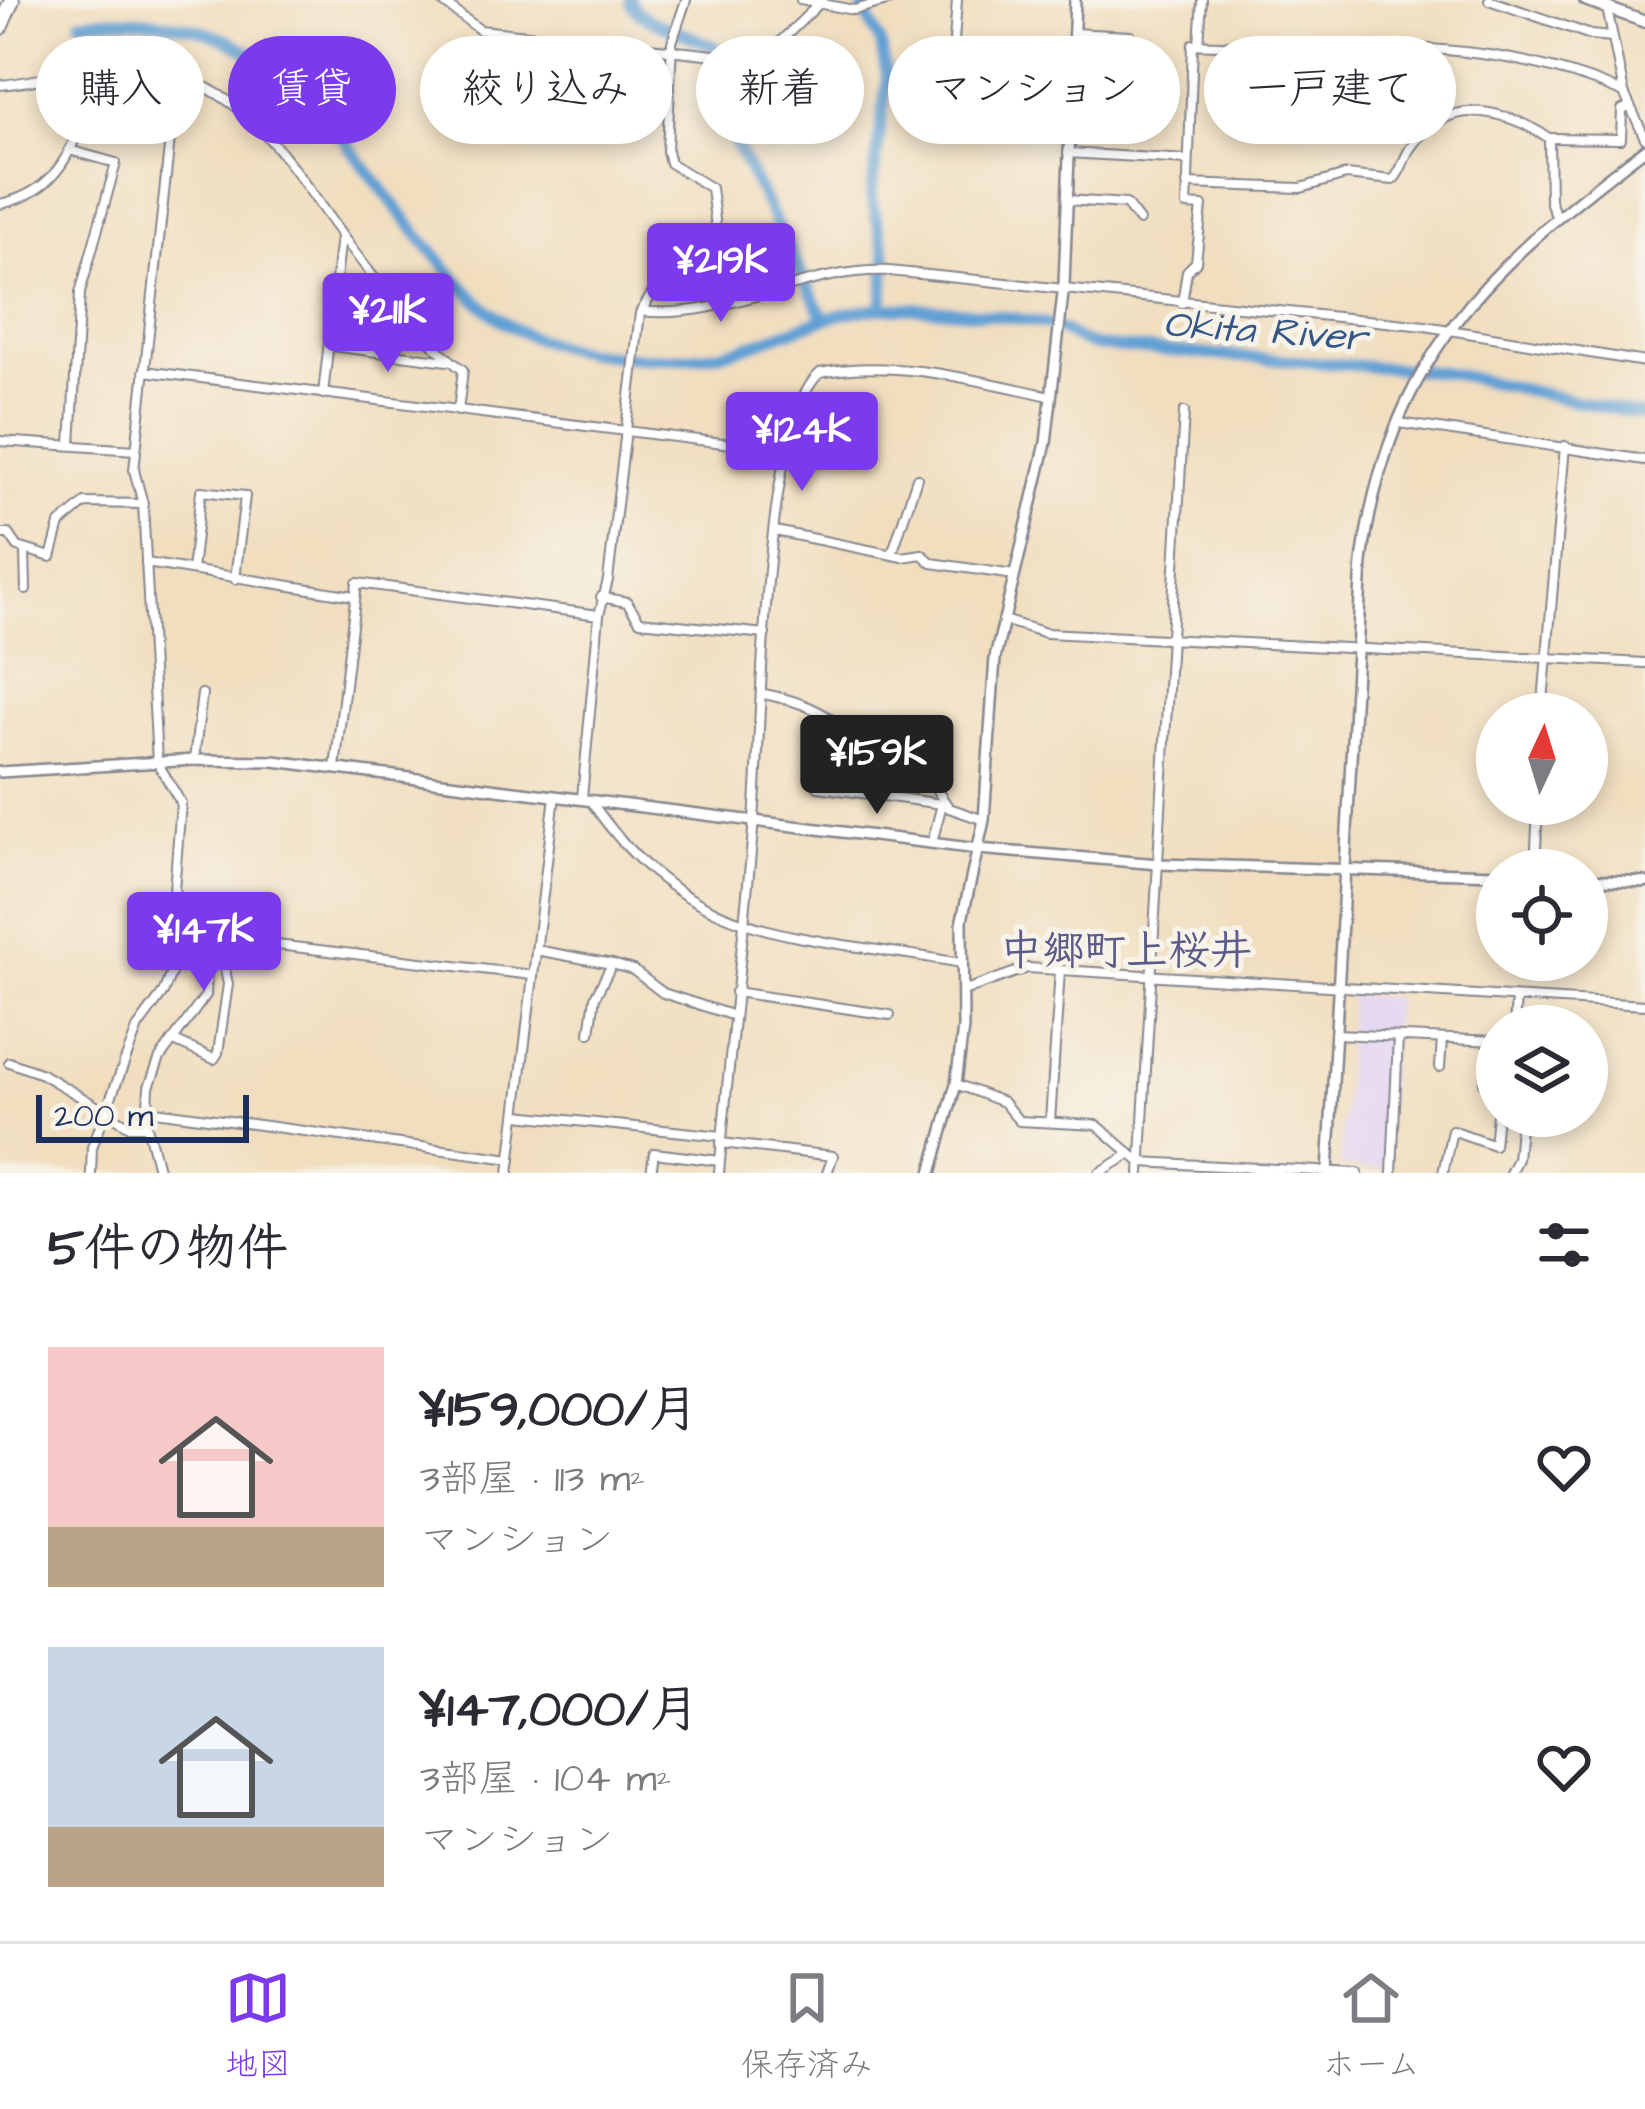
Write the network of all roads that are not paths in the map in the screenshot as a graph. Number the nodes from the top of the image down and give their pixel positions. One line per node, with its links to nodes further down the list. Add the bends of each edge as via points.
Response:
1 (12, 0): 14 (highway)
2 (440, 0): 16 (street, via 480,30)
3 (686, 0): 22 (street)
4 (801, 0): 11 (street)
5 (891, 0): 11 (street, via 863,8)
6 (957, 0): 17 (street)
7 (1075, 0): 15 (street)
8 (1202, 0): 21 (street)
9 (1489, 0): 20 (street)
10 (1585, 0): 12 (main road)
11 (821, 2): 23 (street, via 767,58)
12 (1604, 6): 13 (main road); 20 (street)
13 (1645, 22)
14 (0, 28)
15 (1072, 33): 18 (street); 19 (street)
16 (537, 36)
17 (954, 36)
18 (1072, 36)
19 (1131, 36)
20 (1612, 37): 27 (street)
21 (1199, 44): 27 (street, via 1457,47 1528,60); 38 (street, via 1192,44)
22 (672, 47)
23 (672, 50)
24 (36, 79): 25 (street)
25 (0, 85)
26 (204, 85): 44 (street, via 262,126)
27 (1624, 93): 28 (street)
28 (1628, 107): 29 (street, via 1622,139); 30 (street)
29 (1549, 138): 39 (street, via 1494,110 1472,109 1425,132 1393,180 1346,175 1301,188); 42 (street)
30 (1645, 138)
31 (71, 144): 36 (street)
32 (169, 144): 54 (street)
33 (670, 144): 49 (street, via 670,164 711,188 718,244 653,292)
34 (1068, 144): 37 (street)
35 (1645, 149): 42 (street)
36 (69, 150): 41 (street, via 45,187); 62 (street, via 116,163 80,293)
37 (1068, 153): 38 (street); 40 (street)
38 (1188, 160): 39 (street)
39 (1187, 184): 47 (street, via 1187,205 1202,206)
40 (1067, 200): 43 (street, via 1126,204); 45 (street)
41 (0, 204)
42 (1556, 216): 50 (street)
43 (1138, 221)
44 (341, 236): 46 (street); 48 (street)
45 (1064, 288): 47 (street); 49 (street, via 884,271 684,312); 55 (street)
46 (337, 298): 48 (street); 51 (street)
47 (1182, 303): 50 (street)
48 (402, 305): 52 (street)
49 (641, 312): 60 (street)
50 (1448, 331): 53 (street); 59 (street)
51 (331, 346): 52 (street); 56 (street)
52 (451, 362): 57 (street, via 463,370)
53 (1645, 362)
54 (143, 371): 56 (street); 64 (street)
55 (1051, 392): 65 (street, via 878,370 820,373 804,392); 75 (street)
56 (323, 394): 57 (street)
57 (458, 411): 60 (street)
58 (1184, 412): 83 (street)
59 (1400, 421): 63 (street); 84 (street, via 1365,540)
60 (626, 430): 65 (street); 79 (street)
61 (0, 441): 62 (street)
62 (71, 444): 64 (street)
63 (1565, 446): 66 (street); 85 (street)
64 (136, 449): 68 (street)
65 (787, 451): 69 (street)
66 (1645, 460)
67 (917, 478): 72 (street)
68 (143, 504): 71 (street, via 86,503 60,524 51,557); 73 (street)
69 (775, 531): 72 (street); 82 (street)
70 (0, 534): 71 (street)
71 (25, 550): 77 (street)
72 (892, 554): 75 (street)
73 (146, 563): 74 (street); 92 (street)
74 (192, 569): 76 (street); 76 (street, via 201,491 245,496)
75 (1014, 575): 81 (street)
76 (235, 579): 78 (street)
77 (26, 590)
78 (354, 596): 80 (street, via 357,583); 93 (street)
79 (601, 597): 80 (street); 82 (street, via 627,602 640,621)
80 (599, 615): 96 (street)
81 (1003, 620): 83 (street, via 1046,633); 99 (street, via 990,692)
82 (765, 634): 89 (street)
83 (1168, 637): 84 (street); 102 (street)
84 (1356, 649): 85 (street); 103 (street)
85 (1544, 658): 86 (street); 87 (street)
86 (1645, 663)
87 (1543, 693)
88 (202, 694): 91 (street)
89 (764, 694): 90 (street, via 794,700); 98 (street)
90 (843, 730): 97 (street, via 889,769 926,772); 97 (street, via 818,788)
91 (194, 760): 92 (street); 93 (street)
92 (157, 762): 94 (street); 107 (street, via 181,803 172,875)
93 (335, 768): 95 (street)
94 (0, 772)
95 (555, 794): 96 (street); 111 (street)
96 (586, 798): 98 (street); 108 (street, via 644,865 715,916)
97 (943, 801): 99 (street); 100 (street)
98 (754, 820): 100 (street); 108 (street)
99 (984, 820): 101 (street)
100 (932, 843): 101 (street)
101 (978, 849): 102 (street); 112 (street)
102 (1159, 864): 103 (street); 116 (street)
103 (1345, 869): 104 (street); 117 (street)
104 (1476, 873)
105 (1608, 880): 106 (street)
106 (1645, 882)
107 (177, 902): 110 (street); 134 (street, via 176,960)
108 (744, 922): 112 (street, via 764,932); 119 (street)
109 (218, 938): 110 (street); 115 (street); 129 (street, via 228,984 218,1053 214,1059)
110 (194, 946): 129 (street, via 206,966 206,995)
111 (536, 950): 113 (street); 115 (street)
112 (960, 962): 118 (street)
113 (612, 964): 123 (street, via 663,993); 125 (street, via 595,997)
114 (1060, 970): 116 (street); 118 (street, via 1027,968); 137 (street)
115 (532, 975): 136 (street)
116 (1152, 976): 117 (street); 145 (street)
117 (1338, 989): 120 (street); 126 (street)
118 (963, 991): 133 (street)
119 (735, 992): 123 (street); 124 (street)
120 (1516, 998): 121 (street); 122 (street)
121 (1516, 1005)
122 (1645, 1005)
123 (731, 1015): 141 (street)
124 (890, 1015)
125 (590, 1034)
126 (1336, 1034): 127 (street); 146 (street)
127 (1398, 1037): 128 (street); 156 (street)
128 (1442, 1039): 130 (street); 132 (street)
129 (172, 1040): 135 (street, via 148,1087)
130 (1476, 1040)
131 (9, 1063): 134 (street)
132 (1440, 1067)
133 (956, 1084): 137 (street, via 1003,1102 1019,1121); 153 (street)
134 (106, 1109): 138 (street, via 130,1126); 147 (street)
135 (148, 1110): 138 (street); 143 (street)
136 (518, 1115): 141 (street); 143 (street)
137 (1050, 1122): 142 (street, via 1097,1125)
138 (147, 1126): 148 (street)
139 (1495, 1137): 157 (street, via 1494,1145 1452,1130)
140 (1519, 1137): 158 (street)
141 (722, 1139): 144 (street); 152 (street, via 833,1156)
142 (1130, 1154): 145 (street); 154 (street)
143 (511, 1159): 149 (street)
144 (720, 1161): 150 (street, via 653,1153); 151 (street)
145 (1140, 1167): 146 (street)
146 (1328, 1172): 155 (street)
147 (91, 1173)
148 (159, 1173)
149 (509, 1173)
150 (651, 1173)
151 (719, 1173)
152 (827, 1173)
153 (931, 1173)
154 (1099, 1173)
155 (1358, 1173)
156 (1392, 1173)
157 (1443, 1173)
158 (1510, 1173)

